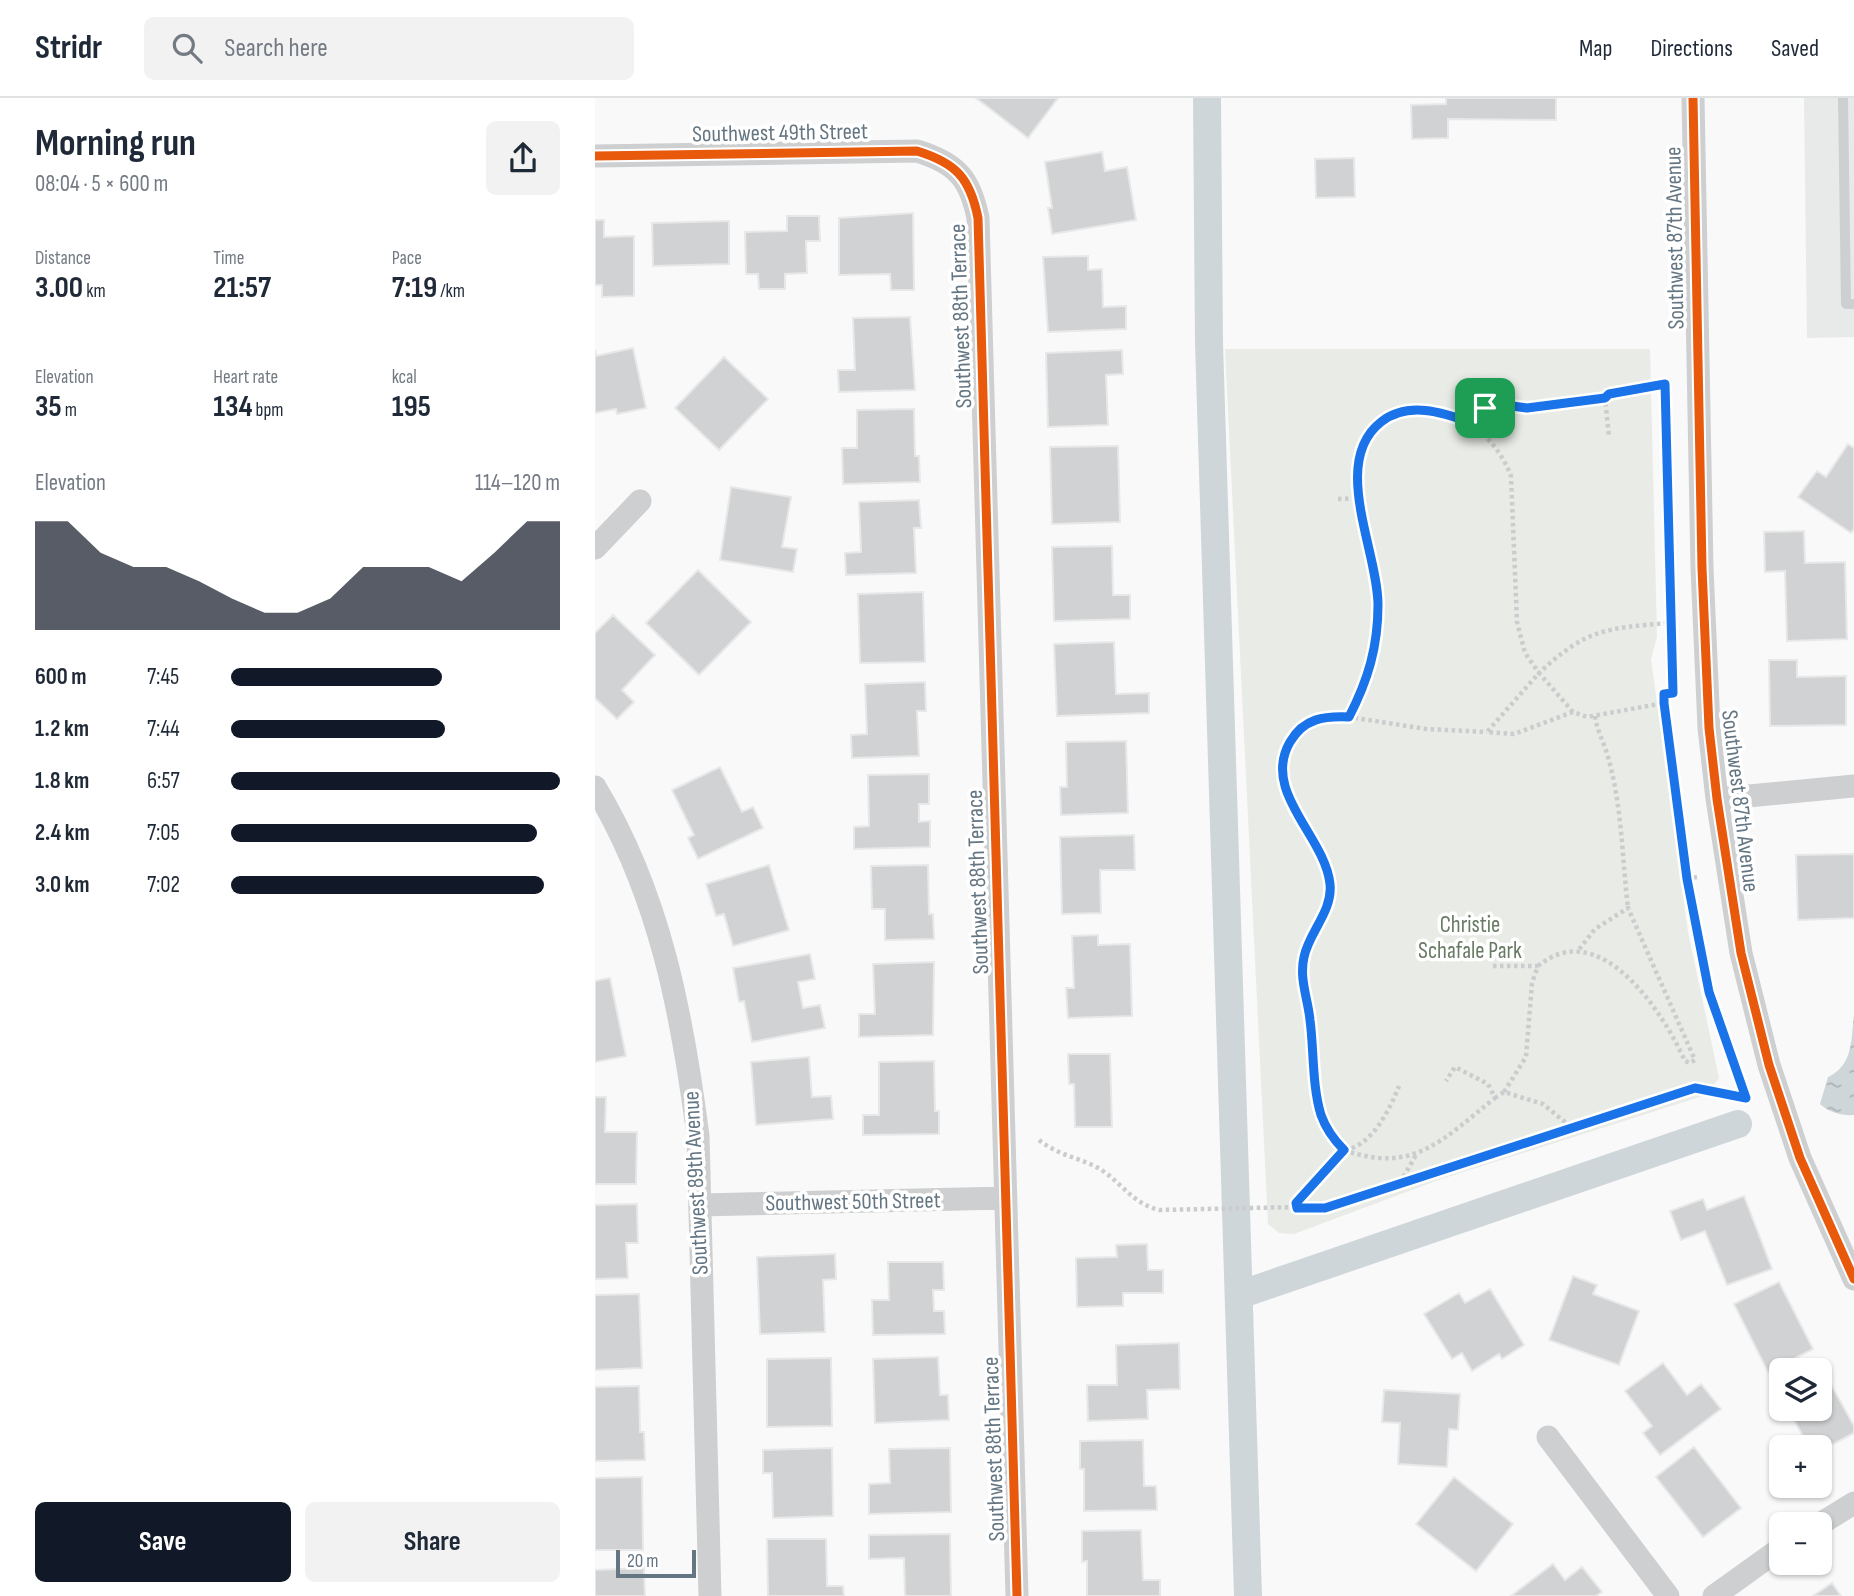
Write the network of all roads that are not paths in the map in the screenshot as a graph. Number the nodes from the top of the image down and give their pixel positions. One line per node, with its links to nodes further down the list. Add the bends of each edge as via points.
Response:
1 (1693, 98): 11 (street, Southwest 87th Avenue, via 1702,568)
2 (1843, 98): 4 (lane)
3 (595, 156): 5 (street, Southwest 49th Street, via 917,151 936,157)
4 (1849, 160): 6 (lane, via 1846,304)
5 (959, 173): 12 (street, Southwest 88th Terrace, via 970,186 978,218)
6 (1854, 304)
7 (640, 501): 8 (street)
8 (595, 548)
9 (1854, 786): 11 (street)
10 (595, 787): 13 (street, Southwest 89th Avenue, via 651,902 664,947 698,1136)
11 (1717, 799): 14 (street, Southwest 87th Avenue, via 1741,953 1769,1065 1800,1158)
12 (1006, 1198): 13 (street, Southwest 50th Street); 20 (street, Southwest 88th Terrace)
13 (700, 1205): 19 (street, Southwest 89th Avenue)
14 (1854, 1279)
15 (1548, 1437): 21 (street)
16 (1854, 1503): 17 (street)
17 (1832, 1516)
18 (1769, 1557): 22 (street)
19 (711, 1596)
20 (1017, 1596)
21 (1668, 1596)
22 (1714, 1596)

